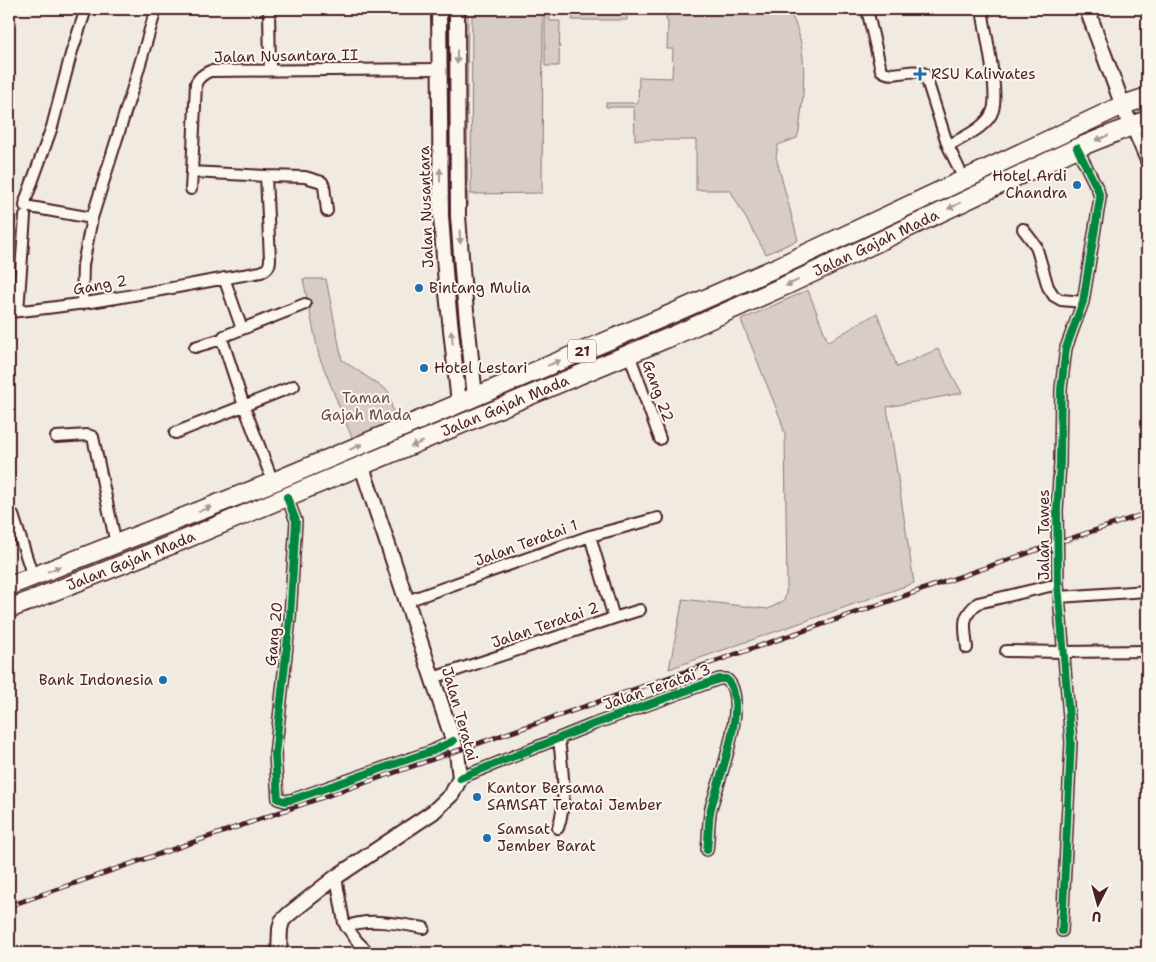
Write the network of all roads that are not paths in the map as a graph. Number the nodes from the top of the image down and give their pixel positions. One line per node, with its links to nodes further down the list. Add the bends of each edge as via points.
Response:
1 (86, 9): 24 (street, via 25,206)
2 (156, 9): 24 (street)
3 (269, 9): 10 (street)
4 (439, 9): 9 (street, Jalan Nusantara)
5 (457, 9): 37 (street, one-way to 37, via 458,216)
6 (867, 9): 14 (street, via 881,70 889,74 916,70 925,74)
7 (982, 9): 14 (street, via 994,81 993,110 980,126)
8 (1087, 9): 12 (street)
9 (440, 68): 10 (street, Jalan Nusantara II); 37 (street, Jalan Nusantara, one-way to 9, via 446,284 441,216)
10 (270, 70): 17 (street, Jalan Nusantara II, via 210,72 199,77)
11 (1147, 97): 12 (highway, Jalan Gajah Mada / 21)
12 (1123, 105): 13 (street); 19 (highway, Jalan Gajah Mada / 21)
13 (1139, 123): 15 (highway, Jalan Gajah Mada / 21, one-way to 15); 16 (street, via 1142,151)
14 (948, 146): 19 (street)
15 (1077, 148): 26 (highway, Jalan Gajah Mada / 21, one-way to 26); 28 (street, Jalan Tawes, via 1100,198)
16 (1147, 163)
17 (192, 172): 18 (street); 20 (street)
18 (266, 176): 21 (street, via 305,177 322,182); 27 (street, Gang 2, via 270,265 261,272)
19 (964, 179): 22 (highway, Jalan Gajah Mada / 21)
20 (192, 189)
21 (327, 211)
22 (890, 214): 26 (highway); 37 (highway, Jalan Gajah Mada / 21, one-way to 22, via 671,314)
23 (25, 216): 31 (street)
24 (92, 218): 29 (street, via 83,265)
25 (1022, 229): 28 (street, via 1036,246 1048,287 1054,296)
26 (899, 232): 35 (highway, Jalan Gajah Mada / 21, one-way to 35, via 733,310)
27 (224, 278): 29 (street, Gang 2); 32 (street)
28 (1083, 302): 50 (street, Jalan Tawes, via 1066,348 1061,389 1056,510)
29 (82, 304): 31 (street, Gang 2)
30 (306, 304): 32 (street)
31 (13, 311)
32 (242, 329): 33 (street)
33 (222, 339): 34 (street); 38 (street)
34 (195, 347)
35 (629, 354): 41 (street, Gang 22); 42 (highway, Jalan Gajah Mada / 21, one-way to 42)
36 (294, 386): 38 (street)
37 (467, 400): 43 (highway, Jalan Gajah Mada / 21, one-way to 37)
38 (244, 406): 39 (street); 43 (street)
39 (174, 433)
40 (56, 437): 48 (street, via 93,437)
41 (660, 439)
42 (362, 467): 44 (highway, Jalan Gajah Mada / 21); 54 (street, Jalan Teratai)
43 (273, 482): 48 (highway, Jalan Gajah Mada / 21, one-way to 43)
44 (287, 497): 55 (highway, Jalan Gajah Mada / 21); 64 (street, Gang 20, via 296,521 290,618 275,755 278,799 286,801 432,751)
45 (13, 515): 49 (street)
46 (658, 518): 47 (street, Jalan Teratai 1)
47 (590, 536): 54 (street, Jalan Teratai 1); 57 (street, Jalan Teratai 2)
48 (116, 544): 49 (highway, Jalan Gajah Mada / 21, one-way to 48)
49 (32, 577): 51 (highway, Jalan Gajah Mada / 21)
50 (1058, 584): 53 (street, Jalan Tawes); 58 (street, via 978,603 969,610 965,621)
51 (9, 586)
52 (1147, 591): 53 (street)
53 (1059, 597): 61 (street, Jalan Tawes)
54 (406, 601): 62 (street, Jalan Teratai)
55 (9, 609)
56 (640, 610): 57 (street)
57 (614, 618): 62 (street, Jalan Teratai 2)
58 (967, 648)
59 (1006, 651): 61 (street)
60 (1147, 651): 61 (street)
61 (1064, 652): 71 (street, Jalan Tawes, via 1070,742)
62 (433, 678): 64 (street, Jalan Teratai)
63 (560, 739): 65 (street, Jalan Teratai 3); 66 (street, via 564,812); 67 (street, Jalan Teratai 3, via 719,679 730,682 736,710 711,810)
64 (453, 740): 65 (street, Jalan Teratai)
65 (460, 778): 68 (street, Jalan Teratai, via 452,794 433,812)
66 (558, 828)
67 (707, 850)
68 (336, 876): 69 (street); 72 (street, Jalan Teratai, via 282,921)
69 (346, 927): 70 (street, via 365,922); 73 (street)
70 (424, 928)
71 (1062, 931)
72 (279, 953)
73 (369, 953)

